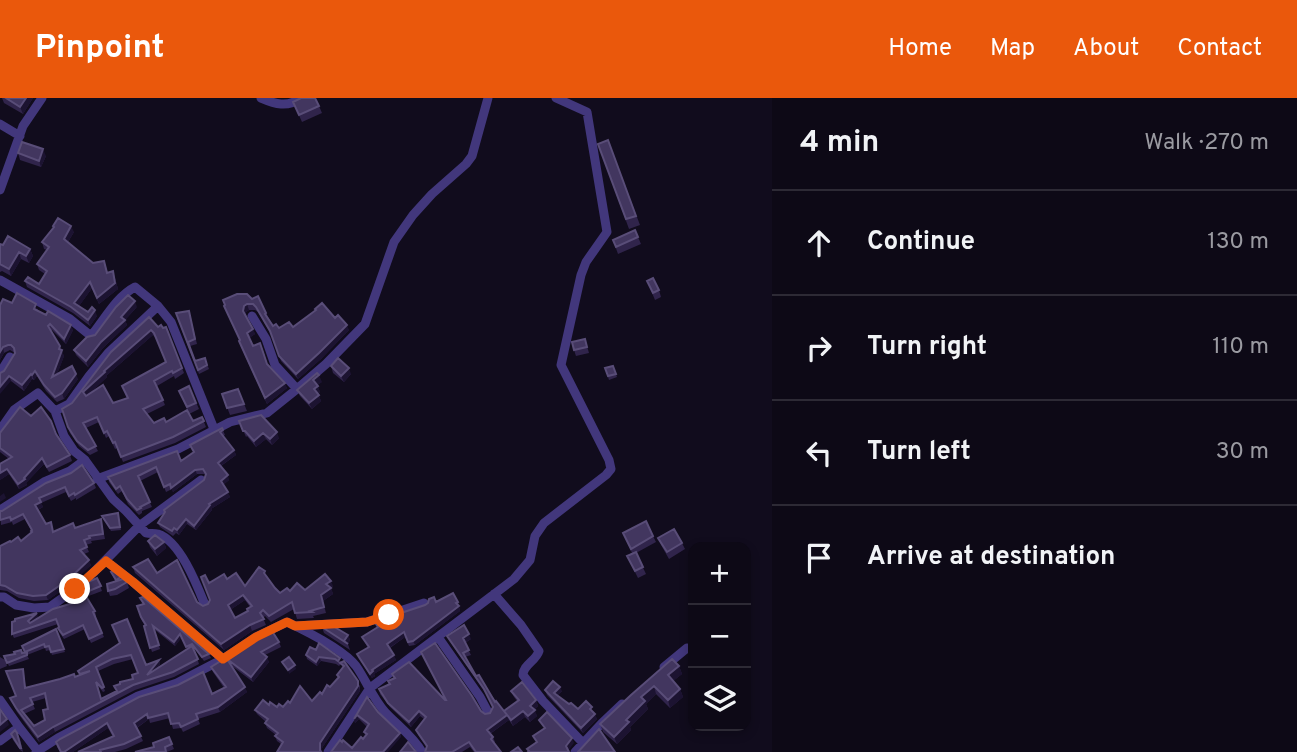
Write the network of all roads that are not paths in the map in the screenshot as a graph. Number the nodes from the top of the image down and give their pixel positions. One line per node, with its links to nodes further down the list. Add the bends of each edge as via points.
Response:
1 (42, 98): 7 (street)
2 (261, 98): 3 (street, via 281,105)
3 (301, 98)
4 (488, 98): 14 (street, via 467,164 412,215 394,242 365,324)
5 (556, 98): 24 (street, via 587,112 607,232 581,275 561,365 611,469 544,523 535,536 530,561)
6 (0, 124): 7 (street)
7 (20, 136): 8 (street)
8 (0, 190)
9 (0, 280): 10 (street, via 70,319 92,337 116,302 135,287)
10 (158, 306): 15 (street, via 108,354 69,404); 16 (street, via 171,322)
11 (252, 317): 14 (street, via 275,365)
12 (10, 357): 13 (street)
13 (0, 373)
14 (297, 389): 16 (street, via 268,413)
15 (55, 411): 17 (street, via 38,393 14,410); 18 (street, via 64,436)
16 (214, 429): 19 (street, via 178,449)
17 (0, 430)
18 (85, 460): 19 (street); 21 (street)
19 (97, 479): 22 (street)
20 (201, 480): 22 (street)
21 (0, 510)
22 (139, 526): 23 (street); 27 (street, via 171,542)
23 (106, 561): 25 (street, via 50,607 16,605); 31 (street)
24 (494, 594): 29 (street); 39 (street, via 539,651 522,673 525,679)
25 (0, 597)
26 (424, 603): 28 (street, via 367,622)
27 (205, 605)
28 (295, 626): 31 (street, via 287,622); 33 (street, via 348,658)
29 (438, 637): 33 (street); 36 (street)
30 (687, 648): 32 (street)
31 (223, 659): 40 (street, via 177,683 138,696)
32 (659, 670)
33 (370, 688): 41 (street); 42 (street, via 384,711)
34 (631, 696): 39 (street)
35 (0, 700): 37 (street)
36 (488, 712)
37 (19, 727): 38 (street); 40 (street)
38 (0, 741)
39 (583, 743): 43 (street)
40 (37, 751)
41 (328, 752)
42 (422, 752)
43 (575, 752)

